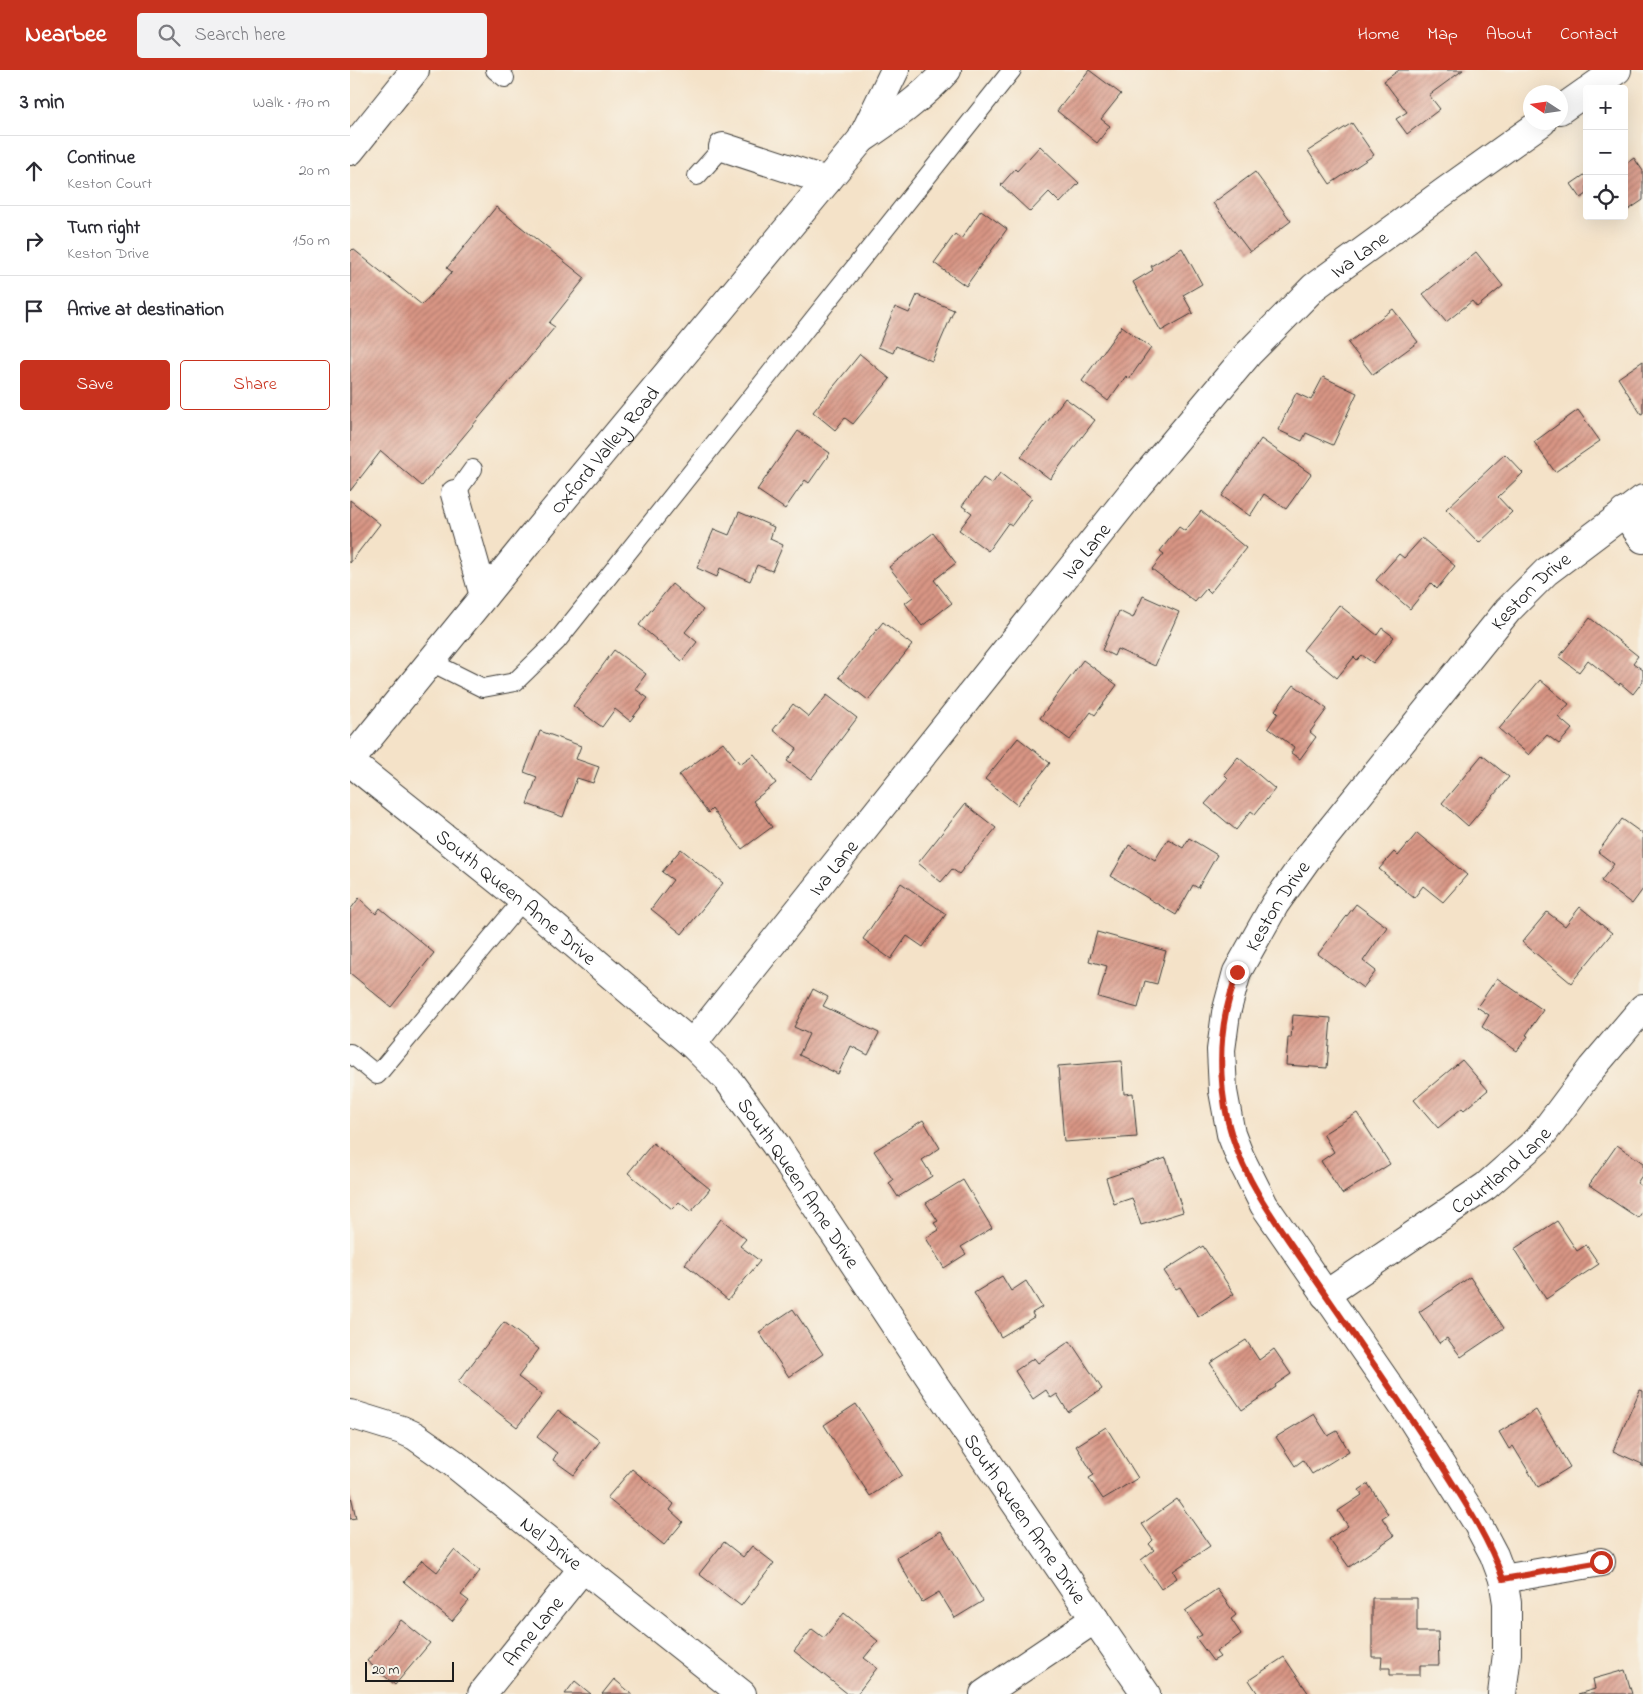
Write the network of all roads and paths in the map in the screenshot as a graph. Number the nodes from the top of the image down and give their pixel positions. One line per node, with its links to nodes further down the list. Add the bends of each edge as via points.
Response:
1 (416, 70): 12 (street)
2 (895, 70): 10 (street, Oxford Valley Road)
3 (947, 70): 10 (street, Oxford Valley Road, via 932,88)
4 (1012, 70): 20 (lane, via 557,641 515,682 483,688)
5 (1617, 70): 6 (street)
6 (1596, 85)
7 (1583, 94): 8 (street)
8 (1568, 104)
9 (1531, 130): 24 (street, Iva Lane, via 1314,287 1248,354 1132,493)
10 (861, 140): 14 (street, Oxford Valley Road)
11 (723, 147): 13 (lane); 14 (street)
12 (350, 151)
13 (697, 176)
14 (827, 180): 19 (street, Oxford Valley Road)
15 (473, 469): 16 (lane)
16 (455, 494): 19 (street)
17 (1634, 506): 18 (street); 26 (street, Keston Drive, via 1546,572 1508,610 1307,859 1275,904 1237,972 1226,1013 1221,1050 1223,1091 1231,1134 1264,1205)
18 (1643, 539)
19 (484, 596): 20 (street, Oxford Valley Road)
20 (431, 662): 21 (street, Oxford Valley Road)
21 (350, 762): 22 (street, South Queen Anne Drive)
22 (524, 900): 24 (street, South Queen Anne Drive); 25 (lane, via 377,1075)
23 (1643, 1008): 26 (street, Courtland Lane, via 1592,1068 1538,1140 1516,1160 1486,1186)
24 (692, 1044): 31 (street, South Queen Anne Drive, via 728,1080 775,1144)
25 (350, 1052)
26 (1325, 1295): 30 (street, Keston Drive, via 1412,1418 1476,1521)
27 (350, 1414): 29 (street, Nel Drive, via 415,1436)
28 (1601, 1562): 30 (street)
29 (583, 1568): 32 (street, Anne Lane); 33 (street, Nel Drive)
30 (1503, 1579): 36 (street, Keston Drive, via 1507,1603 1507,1654)
31 (1095, 1619): 34 (street); 35 (street, South Queen Anne Drive)
32 (482, 1694)
33 (742, 1694)
34 (984, 1694)
35 (1146, 1694)
36 (1502, 1694)

